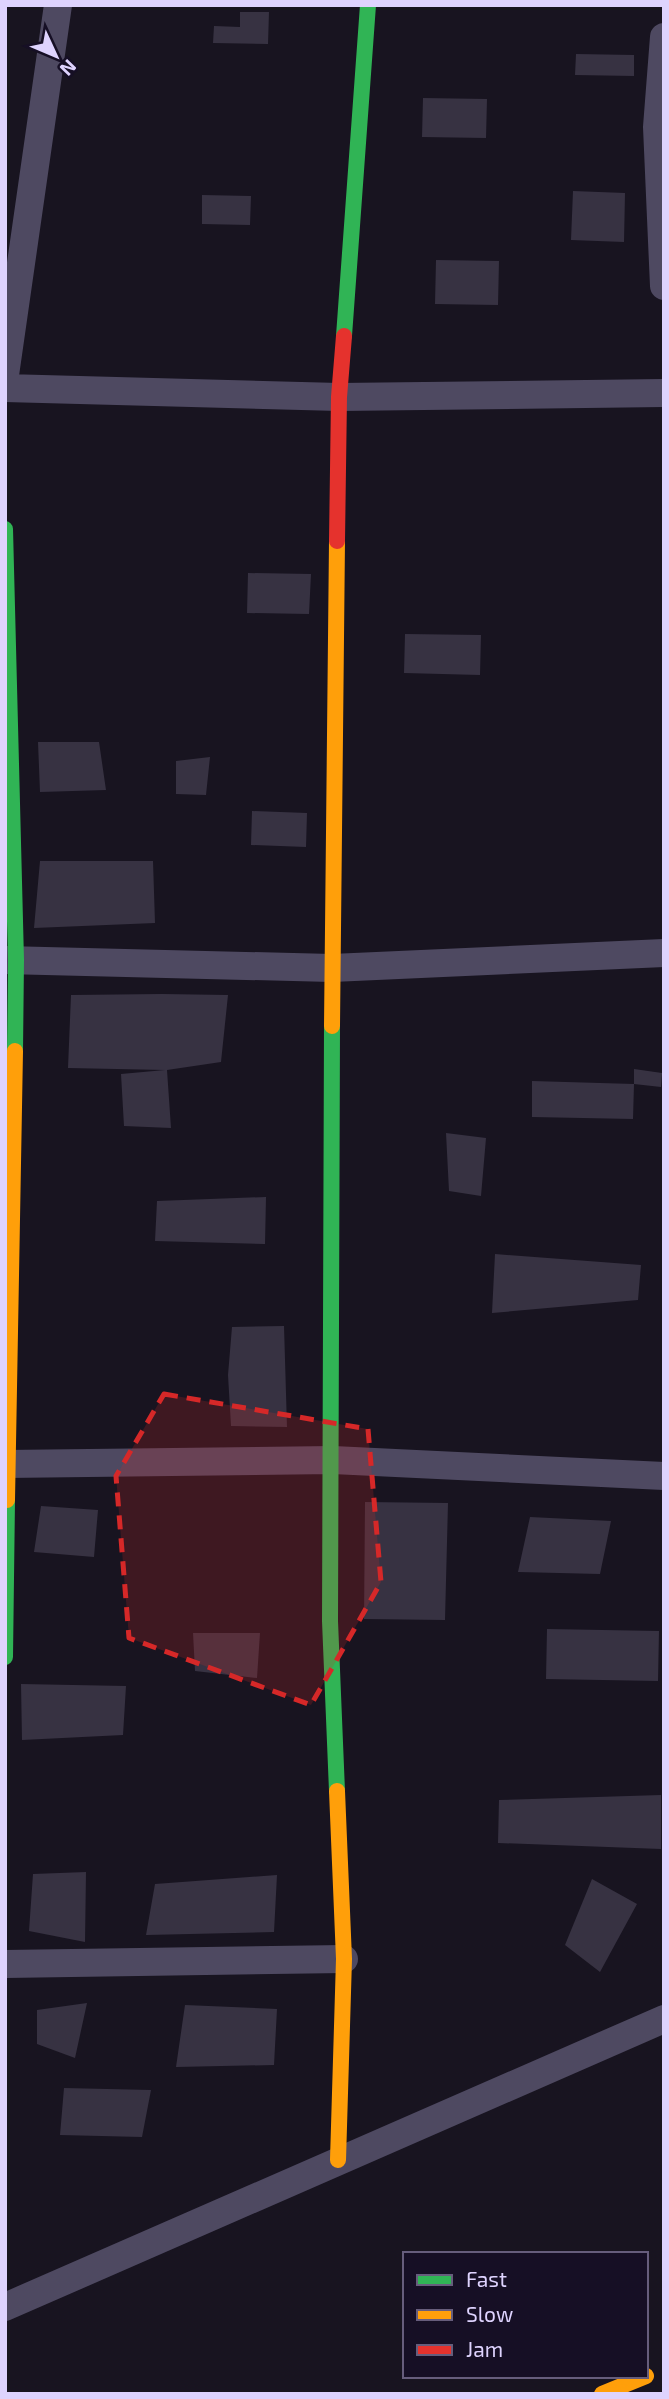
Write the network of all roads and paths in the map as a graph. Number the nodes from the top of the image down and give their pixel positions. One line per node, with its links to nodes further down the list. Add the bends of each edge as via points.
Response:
1 (58, 5): 6 (street)
2 (368, 5): 9 (street)
3 (664, 37): 4 (street)
4 (661, 127): 5 (street)
5 (664, 286)
6 (5, 375)
7 (5, 388): 9 (street)
8 (664, 393): 9 (street)
9 (339, 397): 13 (street)
10 (5, 529): 12 (street)
11 (664, 953): 13 (street)
12 (11, 960): 13 (street); 15 (street)
13 (332, 968): 14 (street)
14 (333, 1460): 15 (street); 16 (street); 18 (street, via 330,1621)
15 (7, 1464): 17 (street)
16 (664, 1476)
17 (5, 1657)
18 (344, 1959): 19 (street); 21 (street)
19 (5, 1964)
20 (664, 2019): 21 (street)
21 (338, 2160): 22 (street)
22 (5, 2307)
23 (641, 2378): 24 (street)
24 (602, 2394)

